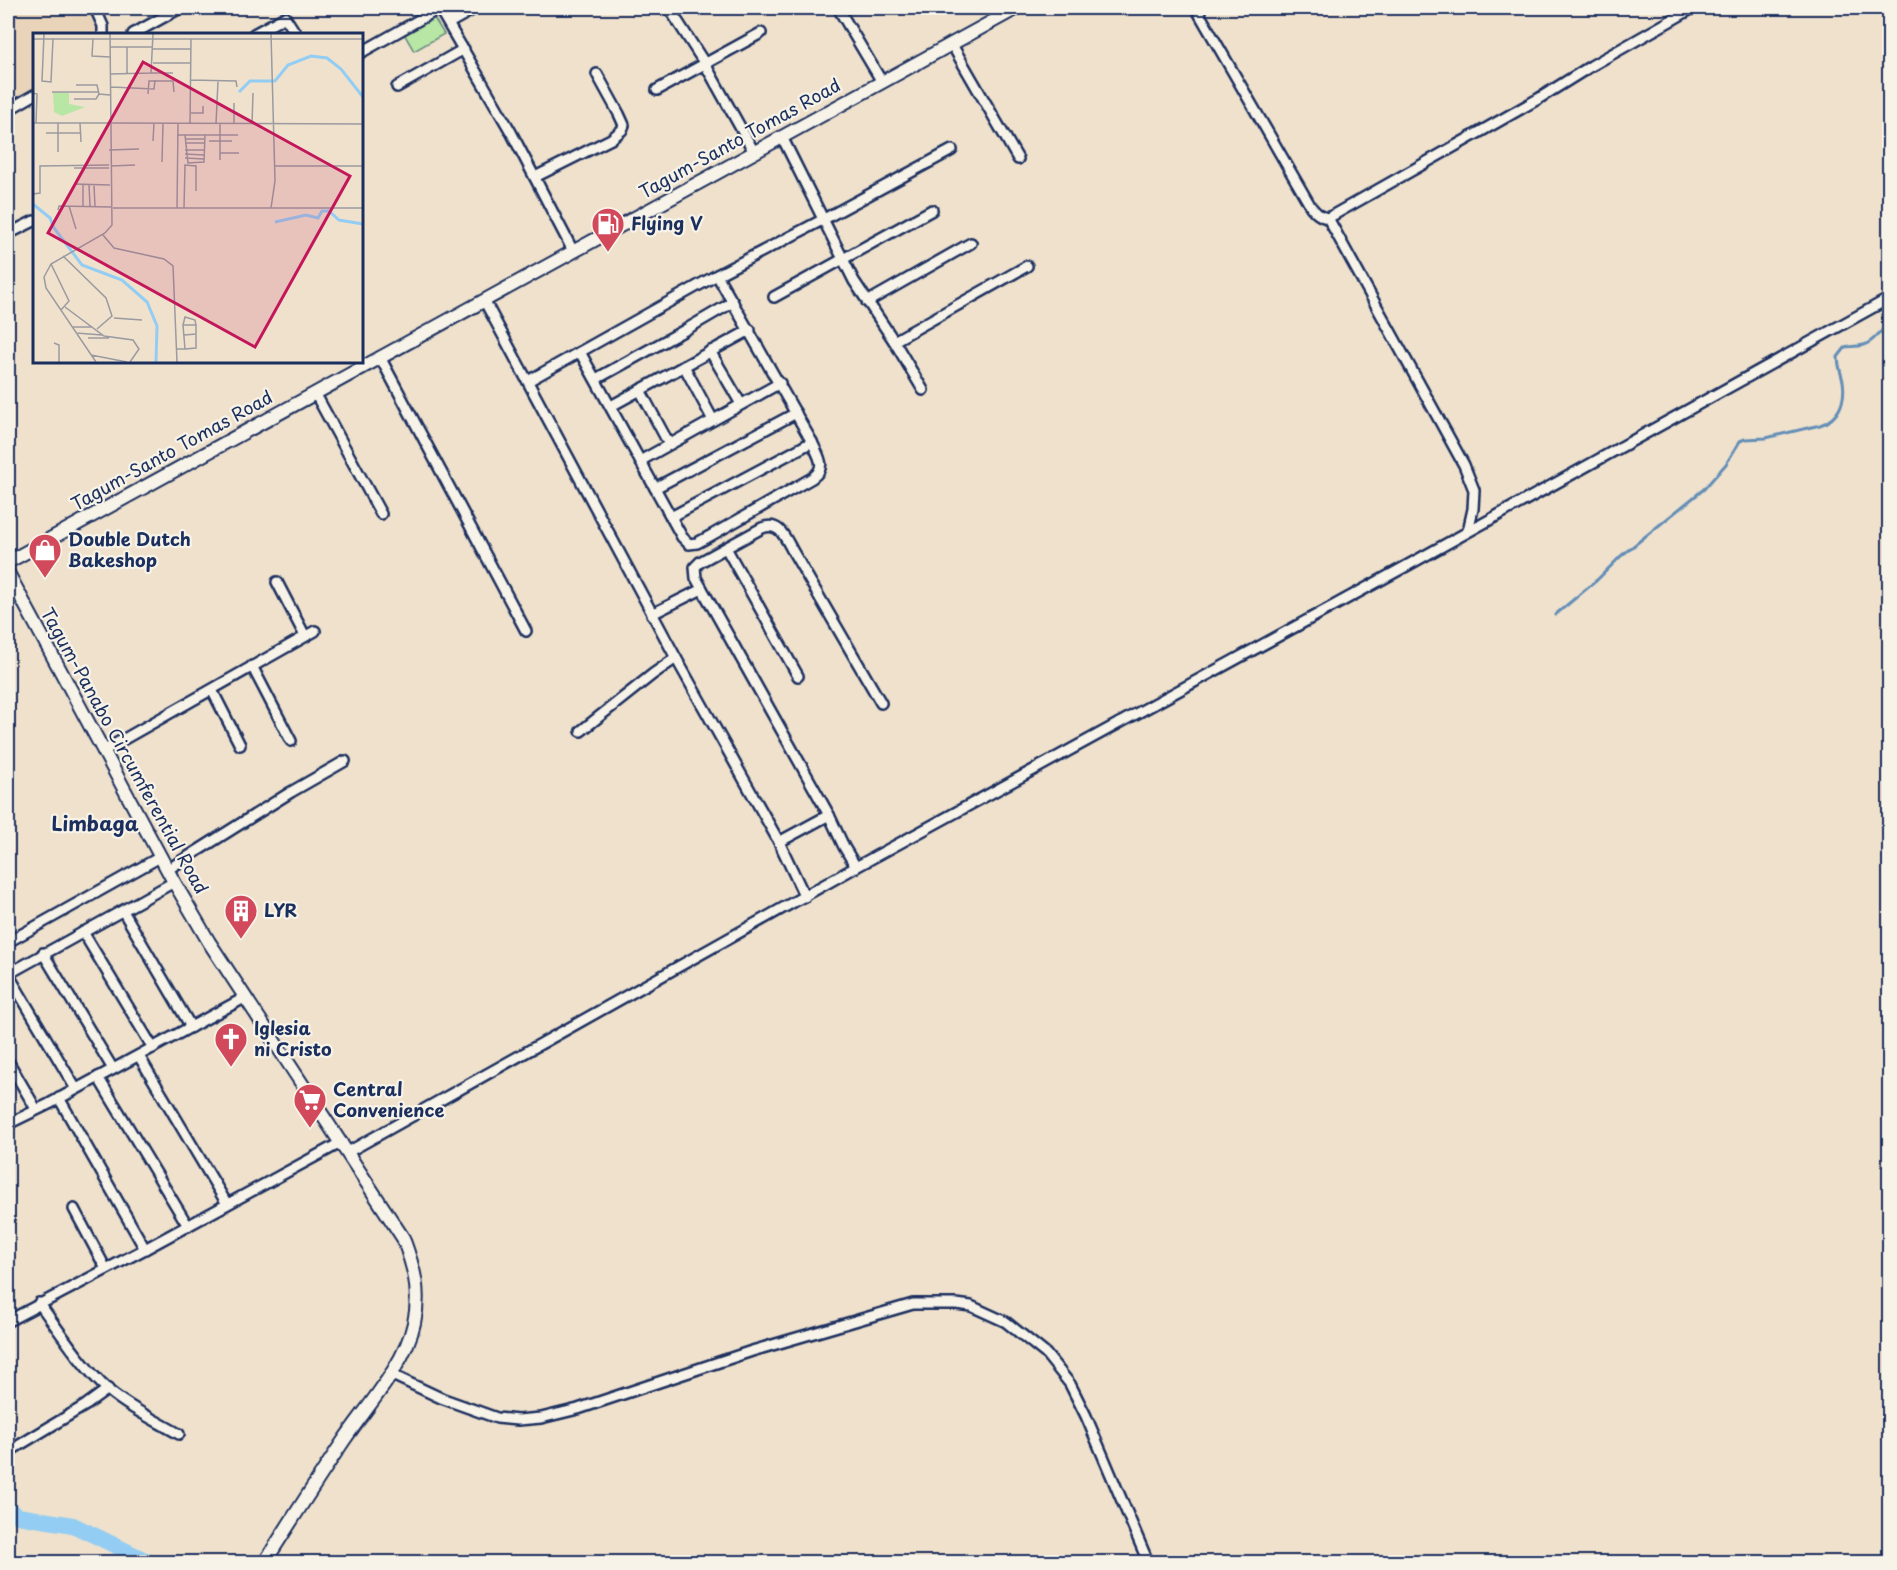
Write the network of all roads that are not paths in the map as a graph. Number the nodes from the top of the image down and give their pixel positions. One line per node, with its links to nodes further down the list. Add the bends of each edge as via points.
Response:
1 (95, 8): 11 (street)
2 (180, 8): 12 (street)
3 (439, 8): 10 (street); 18 (street)
4 (476, 8): 10 (street)
5 (669, 8): 19 (street)
6 (838, 8): 21 (street)
7 (1196, 8): 32 (street, via 1311,207 1316,214)
8 (1693, 8): 32 (street)
9 (1011, 9): 16 (main road, Tagum-Santo Tomas Road)
10 (449, 23): 17 (street)
11 (103, 33)
12 (135, 33)
13 (256, 33): 14 (street, via 285,17)
14 (295, 33)
15 (761, 33): 19 (street)
16 (951, 43): 21 (main road, Tagum-Santo Tomas Road); 29 (street)
17 (464, 49): 22 (street); 30 (street)
18 (363, 51)
19 (705, 64): 23 (street); 28 (street)
20 (597, 74): 30 (street, via 624,125 622,130)
21 (882, 82): 26 (main road, Tagum-Santo Tomas Road)
22 (397, 87)
23 (657, 90)
24 (33, 96): 25 (street)
25 (8, 110)
26 (782, 137): 28 (main road, Tagum-Santo Tomas Road); 33 (street)
27 (952, 150): 33 (street)
28 (754, 152): 37 (main road, Tagum-Santo Tomas Road)
29 (1018, 159)
30 (535, 177): 37 (street)
31 (932, 210): 38 (street)
32 (1328, 218): 68 (street, via 1464,465 1474,490)
33 (824, 219): 38 (street); 40 (street)
34 (33, 222): 35 (street)
35 (8, 234)
36 (971, 243): 45 (street)
37 (573, 252): 43 (main road, Tagum-Santo Tomas Road)
38 (843, 259): 41 (street); 45 (street)
39 (1027, 266): 47 (street)
40 (717, 275): 44 (street); 48 (street)
41 (774, 297)
42 (1890, 298): 68 (street)
43 (484, 300): 50 (main road, Tagum-Santo Tomas Road); 53 (street)
44 (733, 302): 46 (street); 52 (street)
45 (867, 302): 47 (street)
46 (750, 330): 49 (street); 54 (street)
47 (894, 340): 56 (street)
48 (580, 351): 52 (street); 53 (street)
49 (710, 351): 51 (street); 58 (street)
50 (380, 357): 57 (main road, Tagum-Santo Tomas Road); 76 (street)
51 (684, 366): 55 (street); 61 (street)
52 (596, 379): 59 (street)
53 (528, 381): 74 (street)
54 (780, 383): 58 (street); 60 (street)
55 (640, 390): 59 (street); 63 (street)
56 (923, 390)
57 (315, 393): 66 (street); 70 (main road, Tagum-Santo Tomas Road)
58 (741, 404): 61 (street)
59 (611, 406): 64 (street)
60 (796, 413): 62 (street); 65 (street)
61 (713, 420): 63 (street)
62 (812, 442): 67 (street); 67 (street, via 822,465 818,474 697,543 689,544)
63 (669, 444): 64 (street)
64 (640, 461): 65 (street)
65 (656, 488): 67 (street)
66 (381, 514)
67 (671, 517)
68 (1468, 531): 91 (street)
69 (726, 548): 73 (street, via 696,567); 80 (street); 82 (street, via 768,525 777,528)
70 (8, 562)
71 (8, 573): 86 (main road, Tagum-Panabo Circumferential Road)
72 (277, 582): 77 (street)
73 (702, 589): 74 (street); 88 (street)
74 (652, 614): 78 (street)
75 (315, 631): 77 (street)
76 (526, 631)
77 (305, 636): 79 (street)
78 (676, 658): 83 (street); 89 (street)
79 (252, 666): 81 (street); 84 (street)
80 (798, 676)
81 (212, 690): 85 (street); 86 (street)
82 (881, 704)
83 (581, 731)
84 (291, 741)
85 (240, 745)
86 (103, 751): 90 (main road, Tagum-Panabo Circumferential Road)
87 (345, 761): 92 (street, via 291,792)
88 (829, 815): 89 (street); 91 (street)
89 (779, 842): 93 (street)
90 (160, 857): 92 (main road, Tagum-Panabo Circumferential Road); 96 (street)
91 (856, 867): 93 (street)
92 (170, 876): 94 (street); 99 (main road, Tagum-Panabo Circumferential Road)
93 (805, 897): 110 (street)
94 (123, 910): 95 (street); 100 (street)
95 (83, 932): 97 (street); 101 (street)
96 (8, 942)
97 (43, 953): 98 (street); 104 (street)
98 (8, 974): 106 (street)
99 (246, 997): 100 (street); 110 (main road, Tagum-Panabo Circumferential Road)
100 (191, 1027): 101 (street)
101 (153, 1048): 102 (street)
102 (139, 1056): 104 (street); 111 (street)
103 (8, 1061): 108 (street)
104 (113, 1069): 105 (street)
105 (98, 1077): 106 (street); 113 (street)
106 (76, 1089): 107 (street)
107 (59, 1098): 108 (street); 114 (street)
108 (36, 1109): 109 (street)
109 (8, 1124)
110 (345, 1147): 111 (street); 118 (main road, Tagum-Panabo Circumferential Road, via 403,1238 414,1268 414,1323 404,1352)
111 (227, 1204): 113 (street)
112 (74, 1209): 115 (street)
113 (188, 1226): 114 (street)
114 (145, 1249): 115 (street)
115 (105, 1269): 116 (street)
116 (39, 1303): 117 (street); 119 (street)
117 (8, 1321)
118 (390, 1374): 122 (main road, Tagum-Panabo Circumferential Road, via 319,1476); 123 (street, via 497,1418 529,1419 578,1409 752,1351 913,1304 971,1306 1006,1322 1046,1354 1070,1384)
119 (108, 1389): 120 (street); 121 (street)
120 (178, 1434)
121 (8, 1452)
122 (266, 1563)
123 (1148, 1563)

